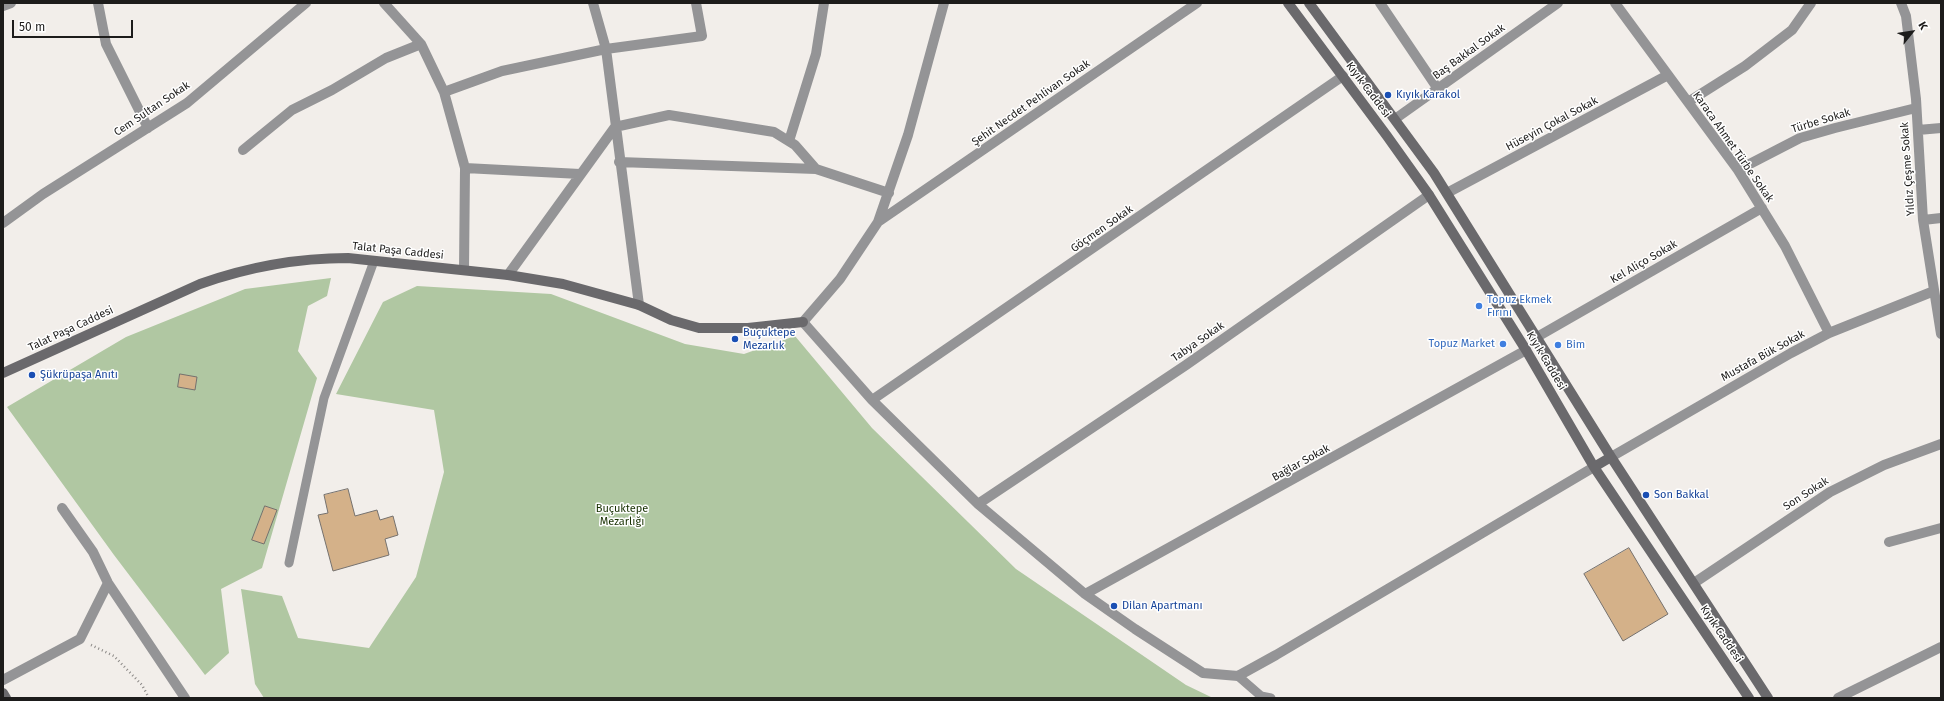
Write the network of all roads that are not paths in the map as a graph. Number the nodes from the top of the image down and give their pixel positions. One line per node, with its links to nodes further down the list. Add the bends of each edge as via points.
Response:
1 (11, 3): 17 (street)
2 (98, 3): 28 (street, via 106,44)
3 (306, 3): 28 (street, Cem Sultan Sokak, via 187,103)
4 (593, 3): 19 (street)
5 (696, 3): 19 (street, via 702,36)
6 (824, 3): 31 (street, via 816,54)
7 (944, 3): 38 (street, via 908,135)
8 (1197, 3): 44 (street, Şehit Necdet Pehlivan Sokak)
9 (1288, 3): 21 (main road, Kıyık Caddesi)
10 (1309, 3): 26 (main road, Kıyık Caddesi)
11 (1380, 3): 22 (street)
12 (1558, 3): 22 (street, Baş Bakkal Sokak)
13 (1615, 3): 20 (street, Karaca Ahmet Türbe Sokak)
14 (1811, 3): 24 (street, via 1792,30 1745,66)
15 (1902, 3): 25 (street, Yıldız Çeşme Sokak, via 1906,16)
16 (389, 4): 18 (street)
17 (3, 6)
18 (421, 44): 23 (street); 32 (street, via 386,58 292,110)
19 (606, 49): 23 (street, via 502,71); 27 (street)
20 (1668, 75): 24 (street, Karaca Ahmet Türbe Sokak); 39 (street, Hüseyin Çokal Sokak)
21 (1343, 76): 40 (main road, Kıyık Caddesi); 57 (street, Göçmen Sokak)
22 (1438, 89): 26 (street, Baş Bakkal Sokak)
23 (444, 92): 34 (street)
24 (1688, 102): 36 (street, Karaca Ahmet Türbe Sokak)
25 (1916, 108): 30 (street, Yıldız Çeşme Sokak); 36 (street, Türbe Sokak, via 1800,138)
26 (1395, 119): 39 (main road, Kıyık Caddesi)
27 (615, 127): 31 (street, via 669,115 774,132); 33 (street); 37 (street)
28 (148, 128): 45 (street, Cem Sultan Sokak, via 43,194)
29 (1941, 128): 30 (street)
30 (1918, 130): 43 (street, Yıldız Çeşme Sokak)
31 (789, 141): 35 (street)
32 (243, 150)
33 (619, 162): 35 (street); 50 (street)
34 (465, 168): 37 (street); 47 (street)
35 (816, 169): 38 (street)
36 (1738, 170): 41 (street, Karaca Ahmet Türbe Sokak)
37 (580, 174): 48 (street)
38 (888, 193): 44 (street)
39 (1447, 193): 54 (main road, Kıyık Caddesi)
40 (1429, 195): 55 (main road, Kıyık Caddesi); 61 (street, Tabya Sokak, via 1186,365)
41 (1762, 208): 52 (street, Karaca Ahmet Türbe Sokak, via 1786,246); 54 (street, Kel Aliço Sokak)
42 (1941, 218): 43 (street)
43 (1923, 220): 49 (street, Yıldız Çeşme Sokak)
44 (878, 222): 51 (street, via 840,279)
45 (3, 223)
46 (374, 261): 47 (main road, Talat Paşa Caddesi); 56 (main road, Talat Paşa Caddesi, via 348,258 302,260 219,277 181,291); 65 (lane, via 324,398)
47 (464, 270): 48 (main road, Talat Paşa Caddesi)
48 (508, 274): 50 (main road, Talat Paşa Caddesi, via 563,284)
49 (1934, 291): 52 (street, Mustafa Bük Sokak); 53 (street, Yıldız Çeşme Sokak)
50 (639, 305): 51 (main road, Talat Paşa Caddesi, via 671,320 699,328 742,328)
51 (803, 322): 57 (street)
52 (1829, 333): 59 (street, Mustafa Bük Sokak)
53 (1941, 334)
54 (1537, 337): 59 (main road, Kıyık Caddesi)
55 (1526, 350): 60 (main road, Kıyık Caddesi); 68 (street, Bağlar Sokak)
56 (3, 373)
57 (872, 400): 61 (street)
58 (1941, 444): 67 (street, Son Sokak, via 1884,465 1830,492)
59 (1610, 457): 60 (main road); 67 (main road, Kıyık Caddesi)
60 (1594, 467): 70 (street); 76 (main road, Kıyık Caddesi)
61 (978, 504): 68 (street)
62 (62, 508): 66 (street, via 93,552)
63 (1941, 528): 64 (street)
64 (1889, 542)
65 (289, 563)
66 (108, 583): 71 (street, via 80,639); 74 (street)
67 (1694, 583): 77 (main road, Kıyık Caddesi)
68 (1086, 594): 70 (street, via 1134,629 1203,673)
69 (1941, 647): 78 (street)
70 (1238, 676): 75 (lane, via 1261,696)
71 (3, 680)
72 (3, 693): 73 (main road)
73 (6, 698)
74 (185, 698)
75 (1271, 698)
76 (1749, 698)
77 (1768, 698)
78 (1838, 698)

